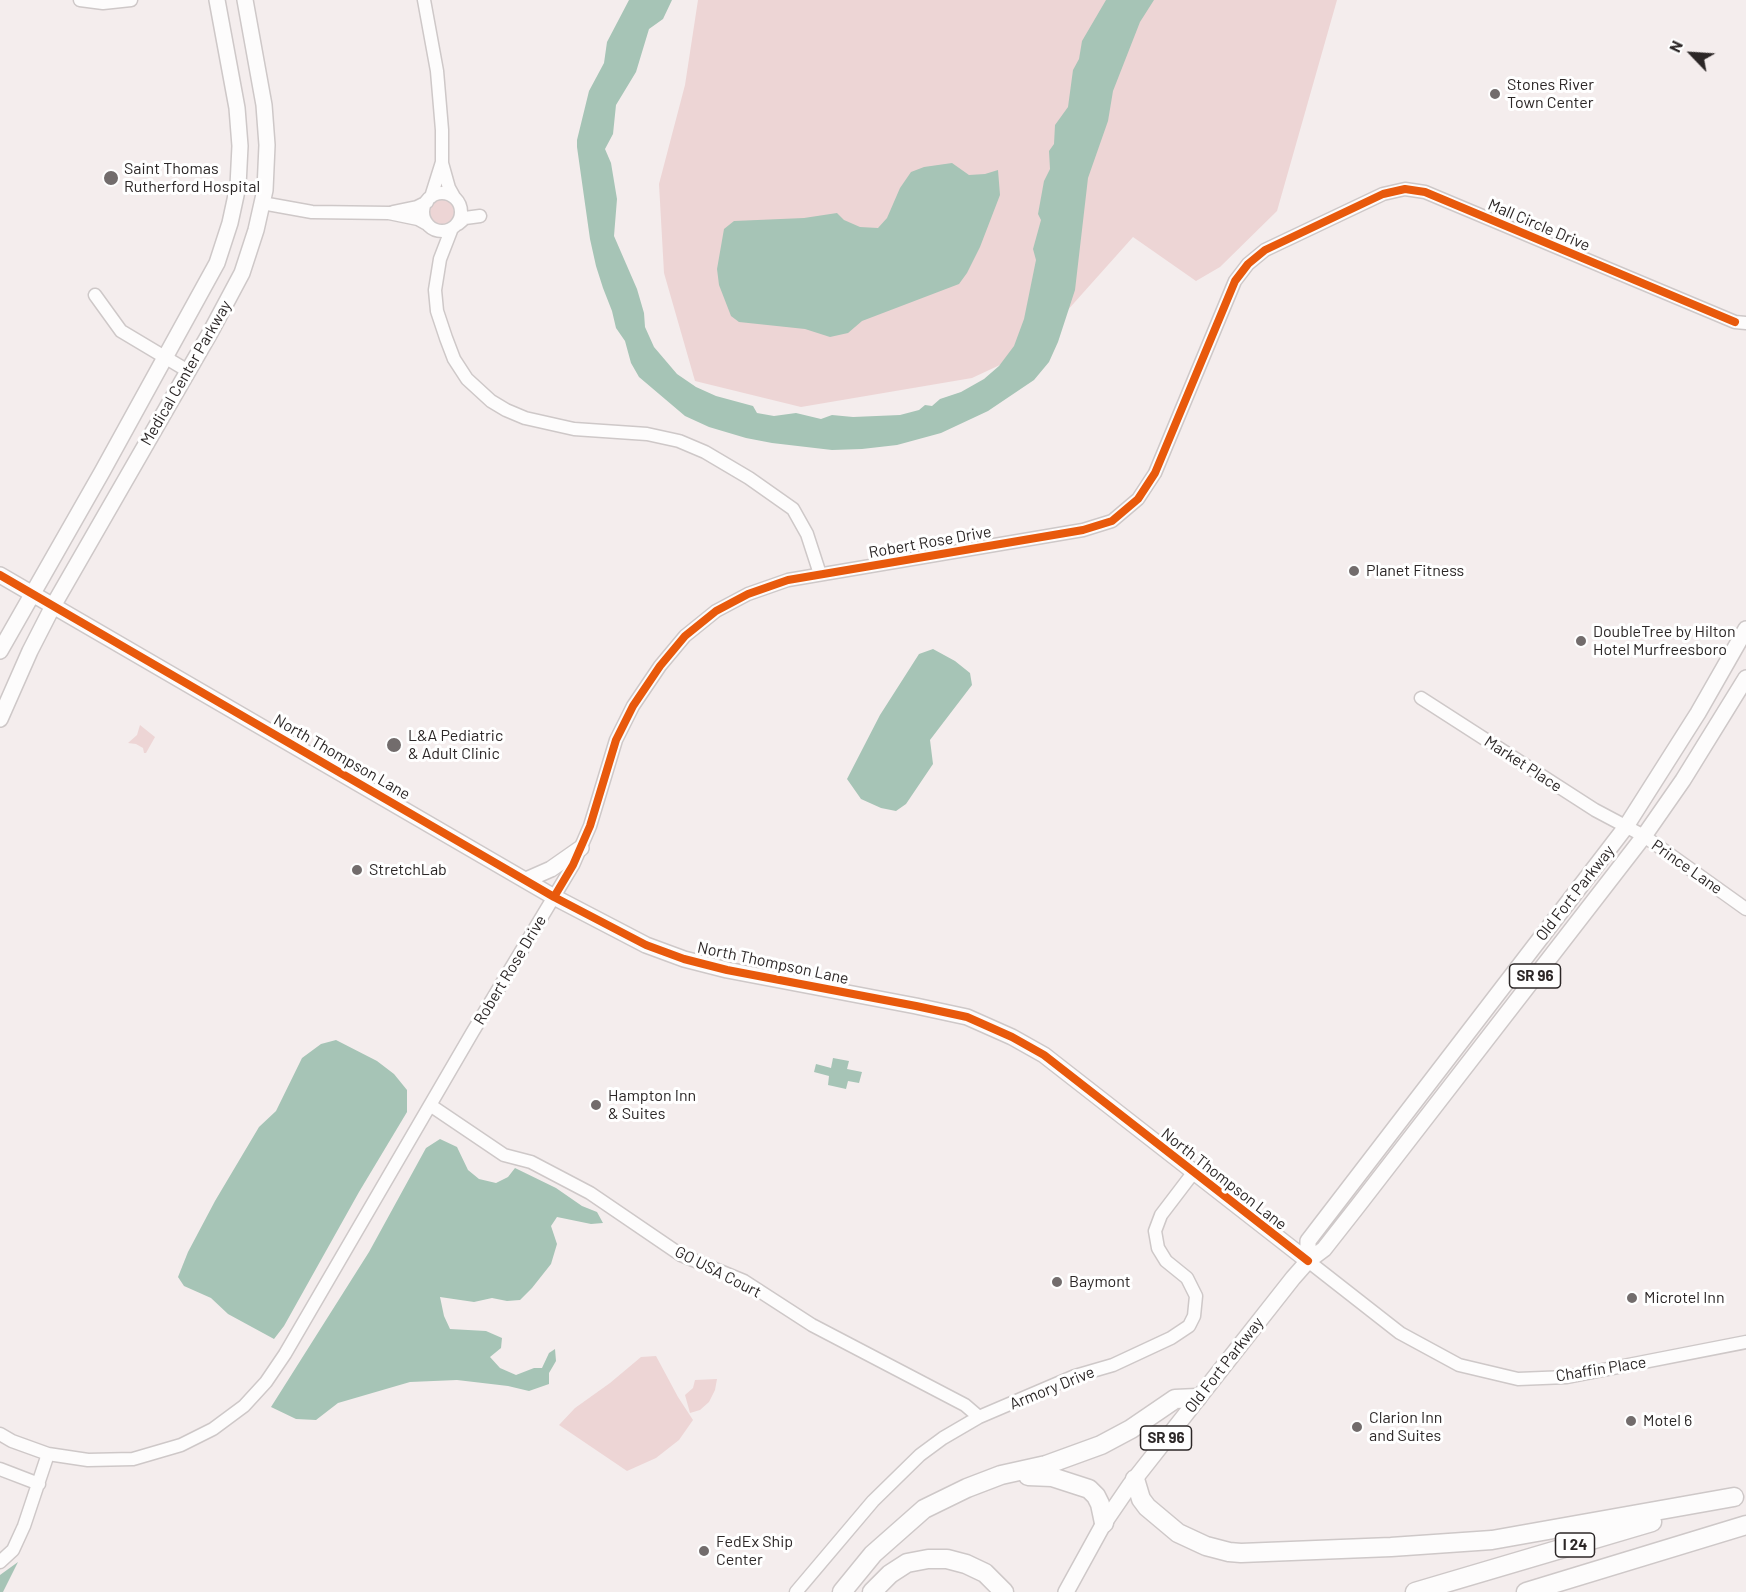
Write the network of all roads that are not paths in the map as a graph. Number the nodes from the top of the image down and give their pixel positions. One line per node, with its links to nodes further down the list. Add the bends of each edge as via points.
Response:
1 (80, 0): 2 (street)
2 (131, 0)
3 (217, 0): 18 (main road, Medical Center Parkway, via 237,108 238,186 217,263)
4 (245, 0): 9 (main road, Medical Center Parkway, via 264,105 267,145)
5 (424, 0): 6 (street, via 436,71)
6 (442, 162): 7 (street); 8 (street)
7 (429, 200): 8 (street, via 442,193); 10 (street); 12 (street, via 422,212)
8 (456, 200): 13 (street, via 461,213); 13 (street, via 480,213)
9 (262, 204): 10 (street, via 312,212); 19 (main road, Medical Center Parkway, via 242,273)
10 (389, 213): 12 (street, via 418,219)
11 (1320, 224): 17 (street, Mall Circle Drive, via 1383,194 1405,189 1425,192); 22 (street, Robert Rose Drive, via 1265,250 1235,281 1155,473 1138,499 1112,520 1083,530)
12 (429, 226): 13 (street, via 440,231); 14 (street)
13 (455, 226): 14 (street)
14 (440, 259): 22 (street, via 435,290 446,338 467,379 491,401 549,424 648,434 705,452 793,509 807,534)
15 (95, 295): 18 (street, via 121,331)
16 (1746, 315): 17 (street, Mall Circle Drive)
17 (1740, 323)
18 (165, 358): 19 (street); 20 (main road, Medical Center Parkway)
19 (188, 371): 21 (main road, Medical Center Parkway)
20 (102, 472): 21 (main road); 24 (main road, Medical Center Parkway)
21 (123, 483): 25 (main road, Medical Center Parkway)
22 (820, 574): 33 (street, Robert Rose Drive, via 748,594 716,611 681,641 638,698 616,740)
23 (0, 575): 24 (main road, North Thompson Lane)
24 (33, 594): 25 (main road, North Thompson Lane); 27 (main road, Medical Center Parkway)
25 (53, 606): 30 (main road, Medical Center Parkway); 34 (main road, North Thompson Lane)
26 (1746, 629): 31 (main road, Old Fort Parkway / SR 96, via 1698,714)
27 (0, 651)
28 (1746, 678): 32 (main road, Old Fort Parkway / SR 96)
29 (1421, 698): 31 (street, Market Place)
30 (0, 719)
31 (1625, 828): 32 (street, Prince Lane); 39 (main road, Old Fort Parkway / SR 96, via 1308,1240)
32 (1644, 836): 36 (street, Prince Lane); 39 (main road, Old Fort Parkway / SR 96, via 1324,1249)
33 (581, 848): 34 (main road, via 551,869); 35 (street, Robert Rose Drive)
34 (526, 880): 35 (main road, North Thompson Lane)
35 (554, 897): 37 (street, Robert Rose Drive); 38 (main road, North Thompson Lane, via 646,945 684,958 967,1017 1044,1055)
36 (1746, 909)
37 (430, 1105): 42 (street, GO USA Court, via 504,1155 531,1162 590,1193 681,1255 744,1281 812,1325 965,1405); 44 (street, Robert Rose Drive, via 285,1354 244,1406 213,1429 181,1445 133,1459 88,1460)
38 (1193, 1173): 39 (main road, North Thompson Lane); 42 (street, Armory Drive, via 1161,1215 1155,1231 1158,1248 1166,1261 1187,1278 1196,1296 1189,1326 1113,1365 1076,1376)
39 (1308, 1261): 40 (street, Chaffin Place, via 1400,1333 1459,1365 1518,1379 1567,1377); 41 (main road, Old Fort Parkway / SR 96)
40 (1746, 1342)
41 (1197, 1398): 46 (main road, Old Fort Parkway / SR 96); 48 (highway, via 1175,1398 1101,1445)
42 (979, 1417): 53 (street, Armory Drive, via 920,1455 866,1509)
43 (0, 1434): 44 (street, Robert Rose Drive)
44 (48, 1454): 47 (street)
45 (0, 1469): 47 (street)
46 (1135, 1479): 49 (highway, via 1147,1507 1178,1533 1206,1546 1241,1553 1492,1540); 50 (main road, Old Fort Parkway / SR 96)
47 (39, 1484): 52 (street, via 13,1550)
48 (967, 1488): 50 (highway, via 1018,1476 1052,1477 1089,1489 1100,1504); 54 (highway, via 924,1509 873,1554)
49 (1740, 1495): 58 (highway, I 24)
50 (1104, 1523): 57 (main road, Old Fort Parkway / SR 96)
51 (1746, 1525): 59 (highway, I 24)
52 (0, 1562)
53 (796, 1592)
54 (842, 1592)
55 (872, 1592): 56 (highway, via 907,1563 938,1559 966,1564 985,1574)
56 (1004, 1592)
57 (1066, 1592)
58 (1415, 1592)
59 (1526, 1592)

